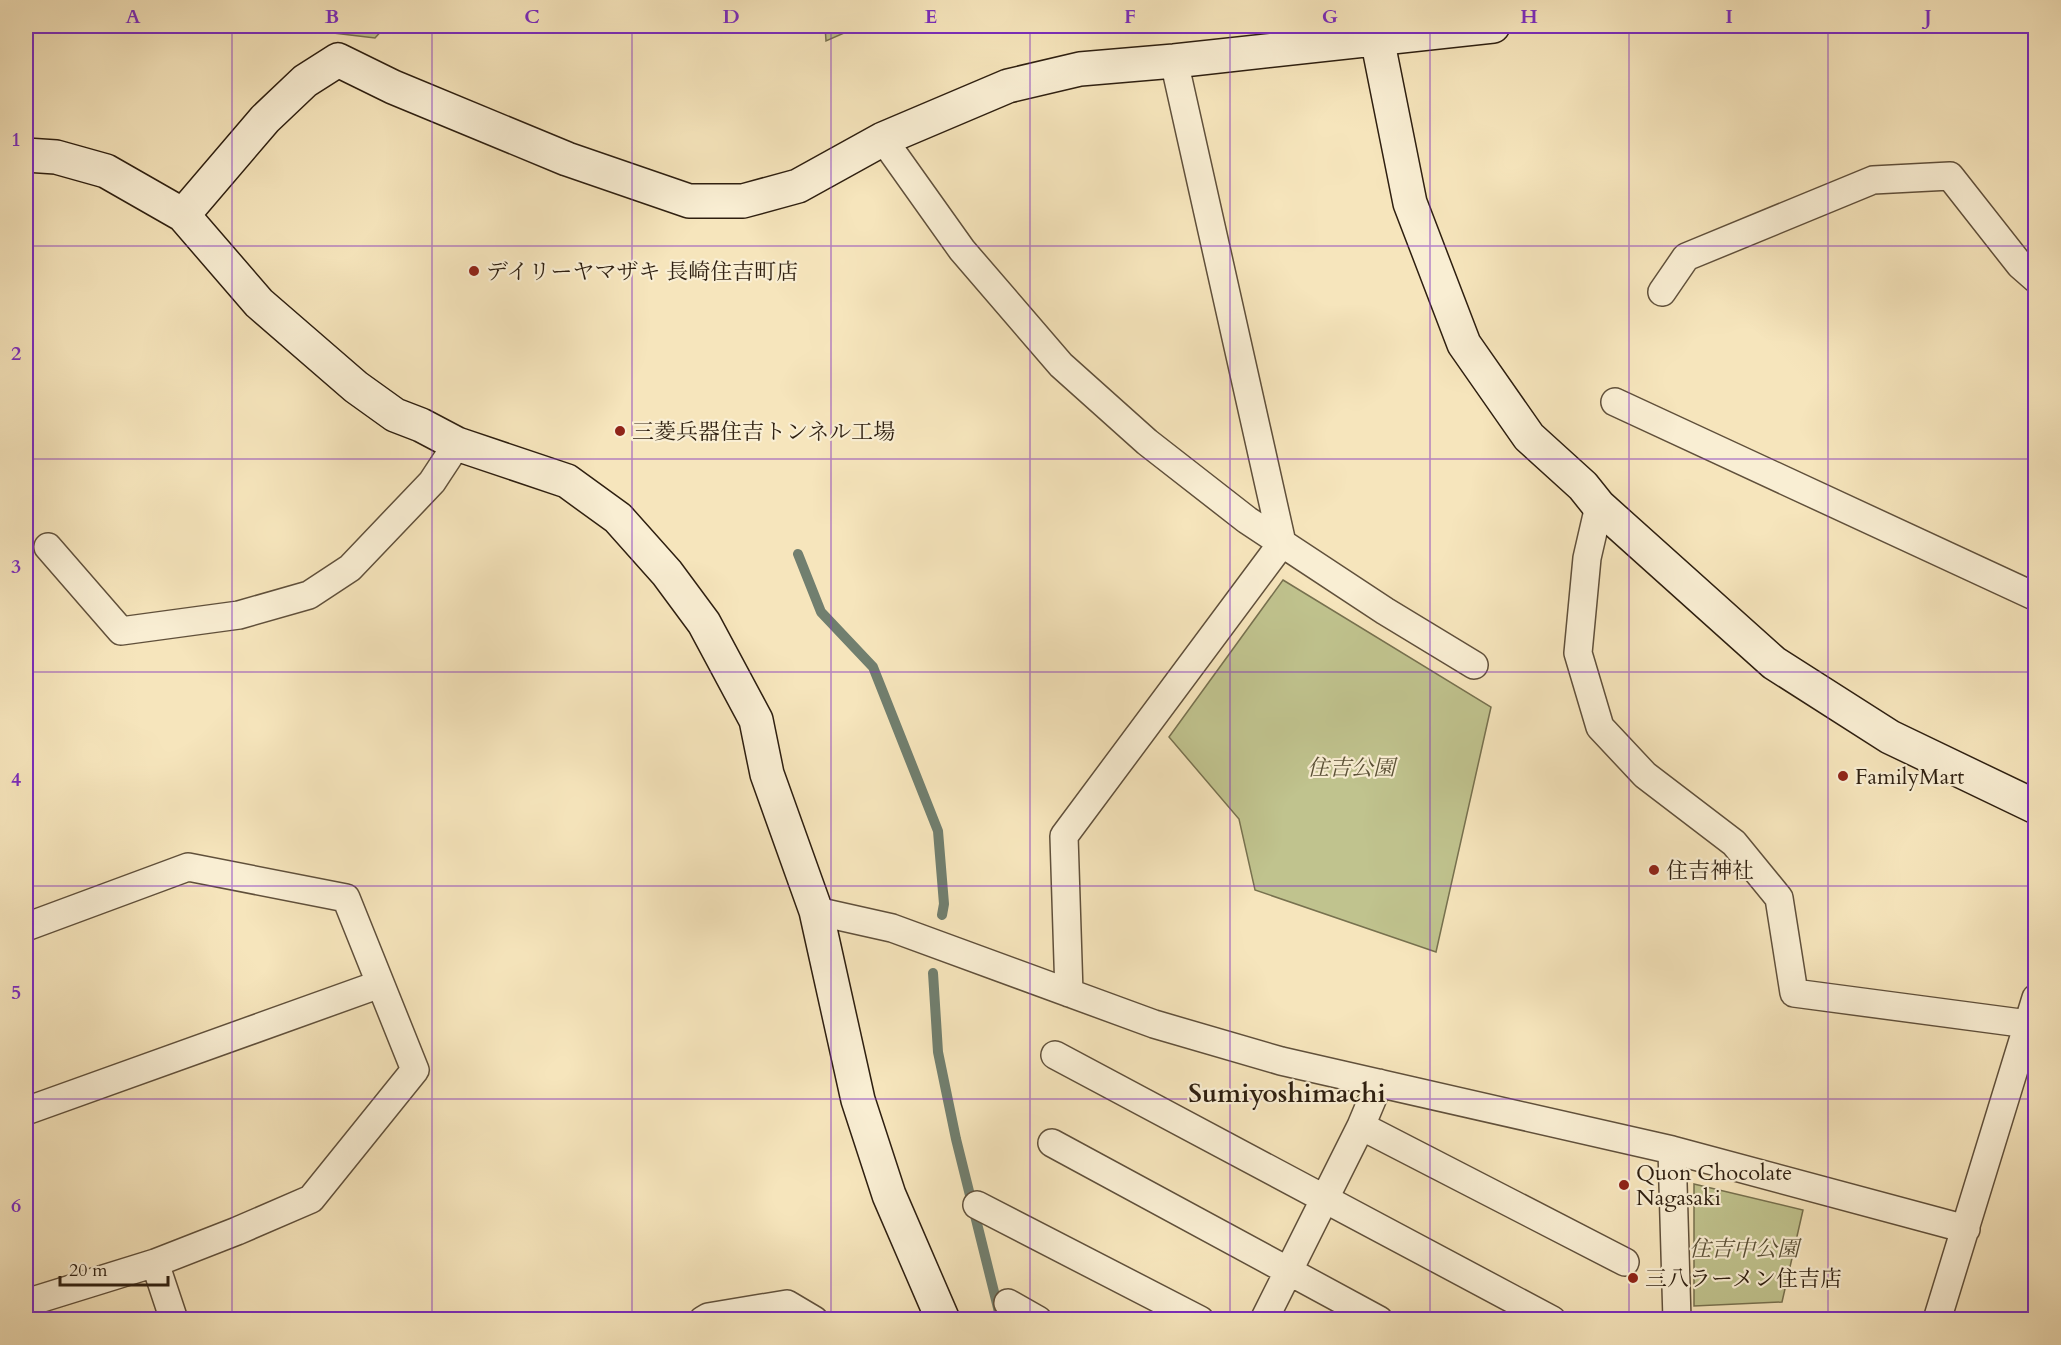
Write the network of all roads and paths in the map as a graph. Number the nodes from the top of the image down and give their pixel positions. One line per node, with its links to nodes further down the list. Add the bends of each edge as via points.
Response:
1 (1493, 26): 2 (street)
2 (1377, 32): 3 (street); 11 (street, via 1410,203 1464,344 1529,437 1583,486)
3 (1174, 61): 4 (street, via 1080,69 1008,86); 12 (street)
4 (883, 139): 6 (street, via 798,186 743,201 689,201 556,154 393,87 338,60 304,81 265,119); 12 (street, via 962,250 1061,365 1147,442 1246,520)
5 (26, 155): 6 (street, via 56,157 106,171)
6 (183, 215): 10 (street, via 259,303 356,387 395,415)
7 (2036, 279): 8 (street, via 2020,265 1950,176 1873,180 1686,256)
8 (1662, 292)
9 (1615, 402): 14 (street)
10 (457, 444): 13 (street, via 432,482 350,568 309,595 240,615 121,631); 17 (street, via 567,481 618,518 667,573 704,623 756,720 767,774)
11 (1599, 507): 16 (street, via 1774,663 1890,737); 22 (street, via 1587,558 1578,653 1600,727 1645,775 1734,843 1779,898 1794,993)
12 (1282, 543): 15 (street); 20 (street, via 1064,836)
13 (48, 548)
14 (2036, 597)
15 (1474, 665)
16 (2036, 807)
17 (816, 911): 20 (street, via 892,928); 40 (street, via 858,1100 889,1195)
18 (26, 927): 19 (street, via 188,867 346,898)
19 (380, 984): 25 (street); 33 (street, via 415,1070 311,1199)
20 (1069, 993): 24 (street, via 1154,1024 1281,1061)
21 (2036, 998): 22 (street)
22 (2028, 1024): 31 (street)
23 (1055, 1055): 29 (street)
24 (1379, 1083): 26 (street); 28 (street)
25 (26, 1111)
26 (1361, 1126): 29 (street); 32 (street)
27 (1052, 1143): 34 (street)
28 (1672, 1150): 31 (street); 46 (street)
29 (1325, 1198): 34 (street); 45 (street)
30 (976, 1205): 42 (street)
31 (1966, 1229): 47 (street)
32 (1625, 1262)
33 (155, 1263): 36 (street); 37 (street)
34 (1288, 1271): 43 (street); 44 (street)
35 (1008, 1303): 41 (street)
36 (26, 1304)
37 (174, 1320)
38 (703, 1320): 39 (street, via 787,1304)
39 (814, 1320)
40 (943, 1320)
41 (1038, 1320)
42 (1200, 1320)
43 (1264, 1320)
44 (1379, 1320)
45 (1552, 1320)
46 (1677, 1320)
47 (1937, 1320)

